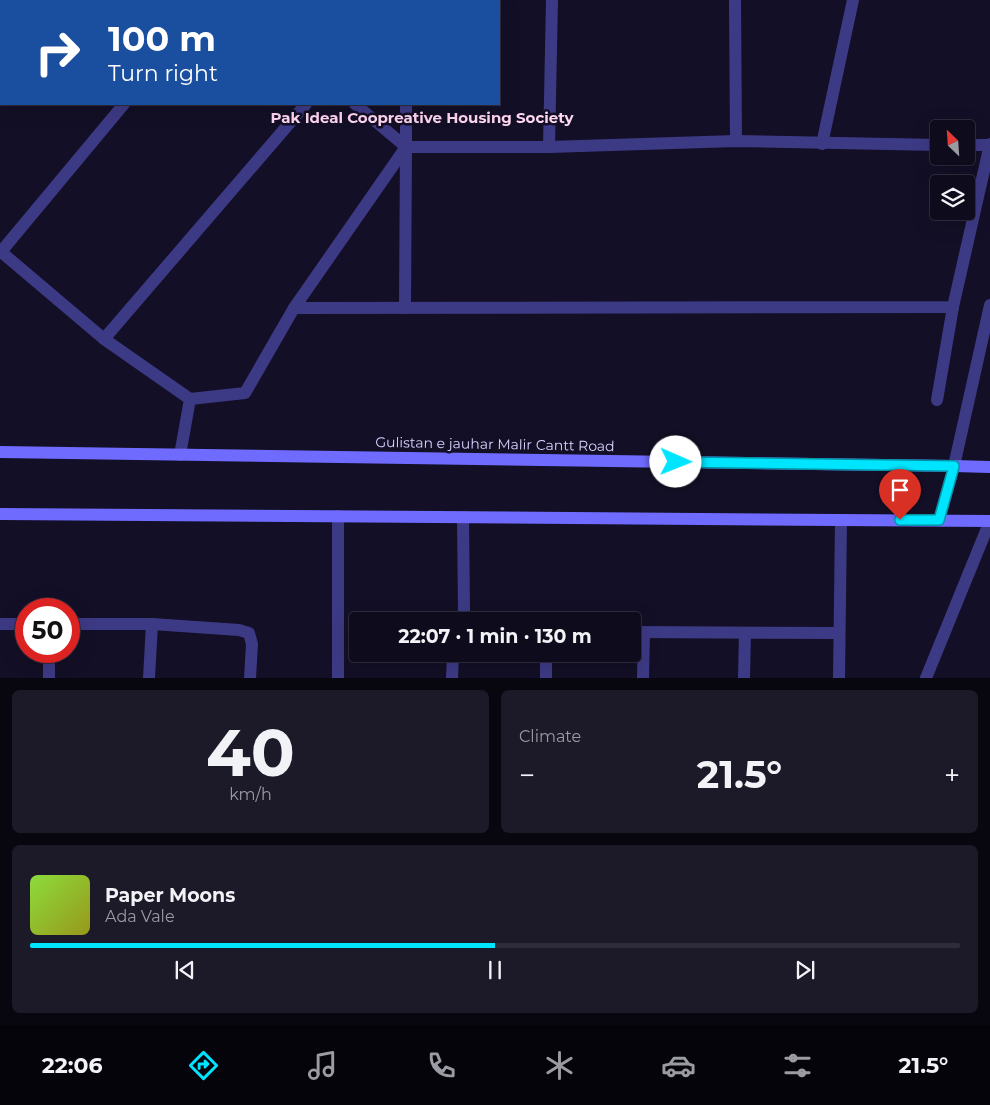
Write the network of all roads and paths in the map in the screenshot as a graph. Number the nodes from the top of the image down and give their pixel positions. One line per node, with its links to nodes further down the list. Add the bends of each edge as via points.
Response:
1 (552, 0): 14 (street)
2 (735, 0): 8 (street)
3 (853, 0): 9 (street)
4 (123, 105): 15 (street)
5 (305, 105): 20 (street)
6 (356, 105): 13 (street)
7 (406, 105): 13 (street)
8 (736, 142): 9 (street); 14 (street)
9 (822, 144): 10 (street)
10 (930, 145)
11 (975, 145): 12 (street)
12 (990, 145): 17 (street)
13 (406, 147): 14 (street); 18 (street); 19 (street)
14 (549, 147)
15 (0, 252): 20 (street)
16 (990, 305): 21 (street)
17 (953, 307): 19 (street); 23 (street)
18 (294, 308): 19 (street); 22 (street, via 245,393)
19 (405, 308)
20 (104, 339): 22 (street)
21 (984, 358): 26 (street)
22 (190, 399): 25 (street)
23 (937, 400)
24 (0, 452): 25 (main road, Gulistan e jauhar Malir Cantt Road)
25 (180, 455): 26 (main road, Gulistan e jauhar Malir Cantt Road)
26 (954, 466): 27 (main road, Gulistan e jauhar Malir Cantt Road); 32 (street)
27 (990, 467)
28 (0, 514): 29 (main road)
29 (338, 516): 30 (main road); 49 (street)
30 (464, 517): 31 (main road); 34 (street)
31 (841, 520): 32 (main road); 41 (street)
32 (939, 520): 33 (main road)
33 (990, 520): 55 (street)
34 (464, 612)
35 (0, 624): 36 (street)
36 (15, 624)
37 (80, 624): 38 (street)
38 (152, 624): 47 (street); 48 (street, via 249,633 252,644)
39 (641, 632): 40 (street)
40 (745, 633): 41 (street); 53 (street)
41 (840, 633): 54 (street)
42 (641, 660): 52 (street)
43 (453, 662): 50 (street)
44 (546, 662): 51 (street)
45 (50, 663): 46 (street)
46 (49, 678)
47 (149, 678)
48 (250, 678)
49 (338, 678)
50 (452, 678)
51 (546, 678)
52 (643, 678)
53 (744, 678)
54 (839, 678)
55 (926, 678)

